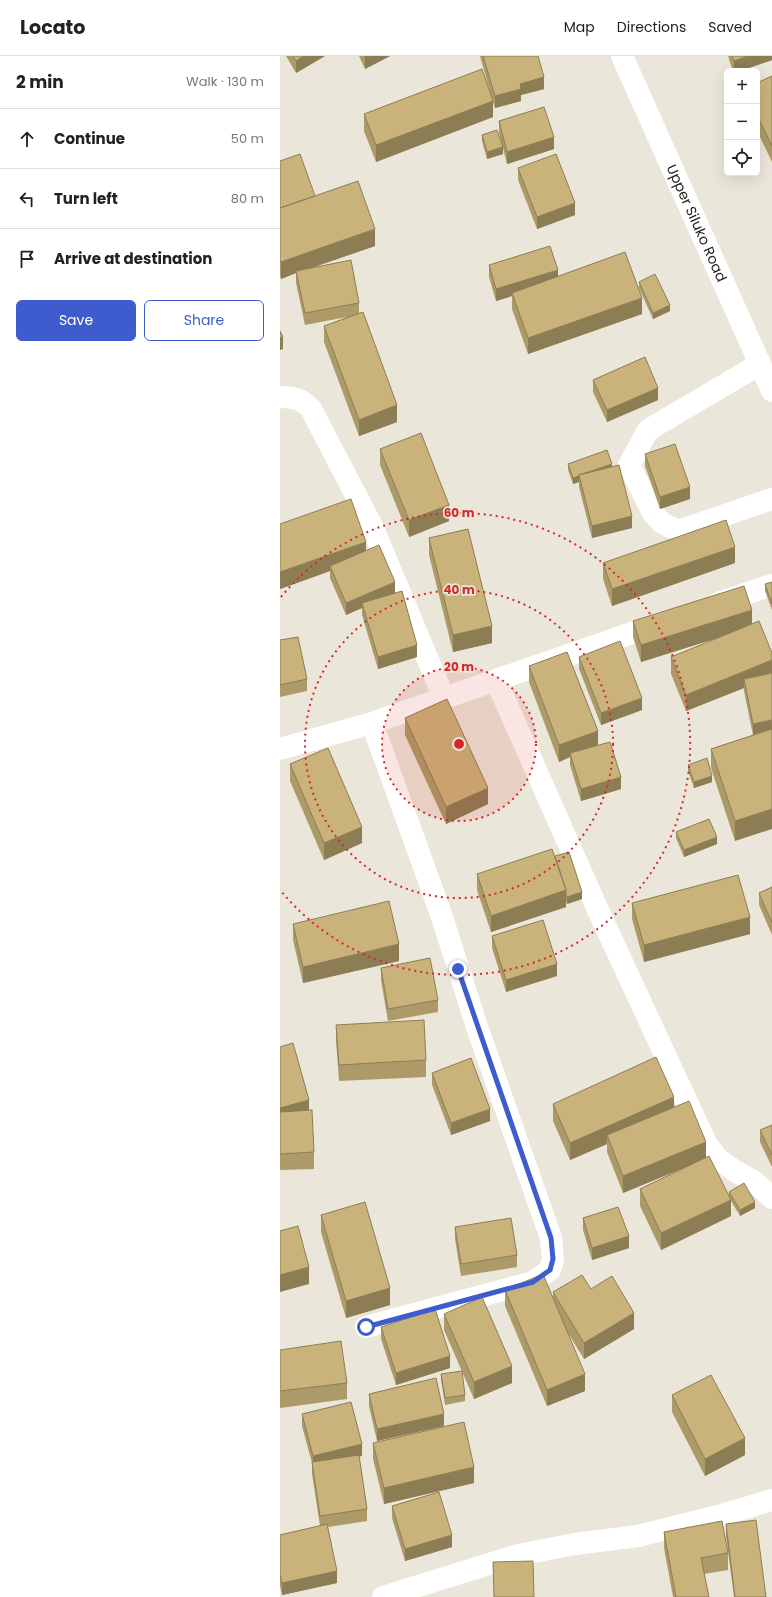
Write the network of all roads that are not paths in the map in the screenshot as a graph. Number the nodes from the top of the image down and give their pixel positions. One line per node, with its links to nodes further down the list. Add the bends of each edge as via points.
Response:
1 (622, 56): 2 (street, Upper Siluko Road)
2 (760, 364): 3 (street, Upper Siluko Road); 5 (street, via 648,430 629,465 653,513 662,523 678,531)
3 (772, 391)
4 (280, 397): 8 (street, via 291,397 304,402 311,409 372,526)
5 (772, 499)
6 (772, 585): 7 (street)
7 (496, 680): 8 (street); 11 (street, via 597,908 706,1143 718,1159 755,1182)
8 (444, 698): 9 (street)
9 (372, 723): 10 (street); 12 (street, via 441,914 476,1024 551,1238 553,1259 550,1270 533,1282)
10 (280, 749)
11 (772, 1198)
12 (366, 1327)
13 (772, 1500): 14 (street, via 638,1536 518,1555)
14 (383, 1597)

